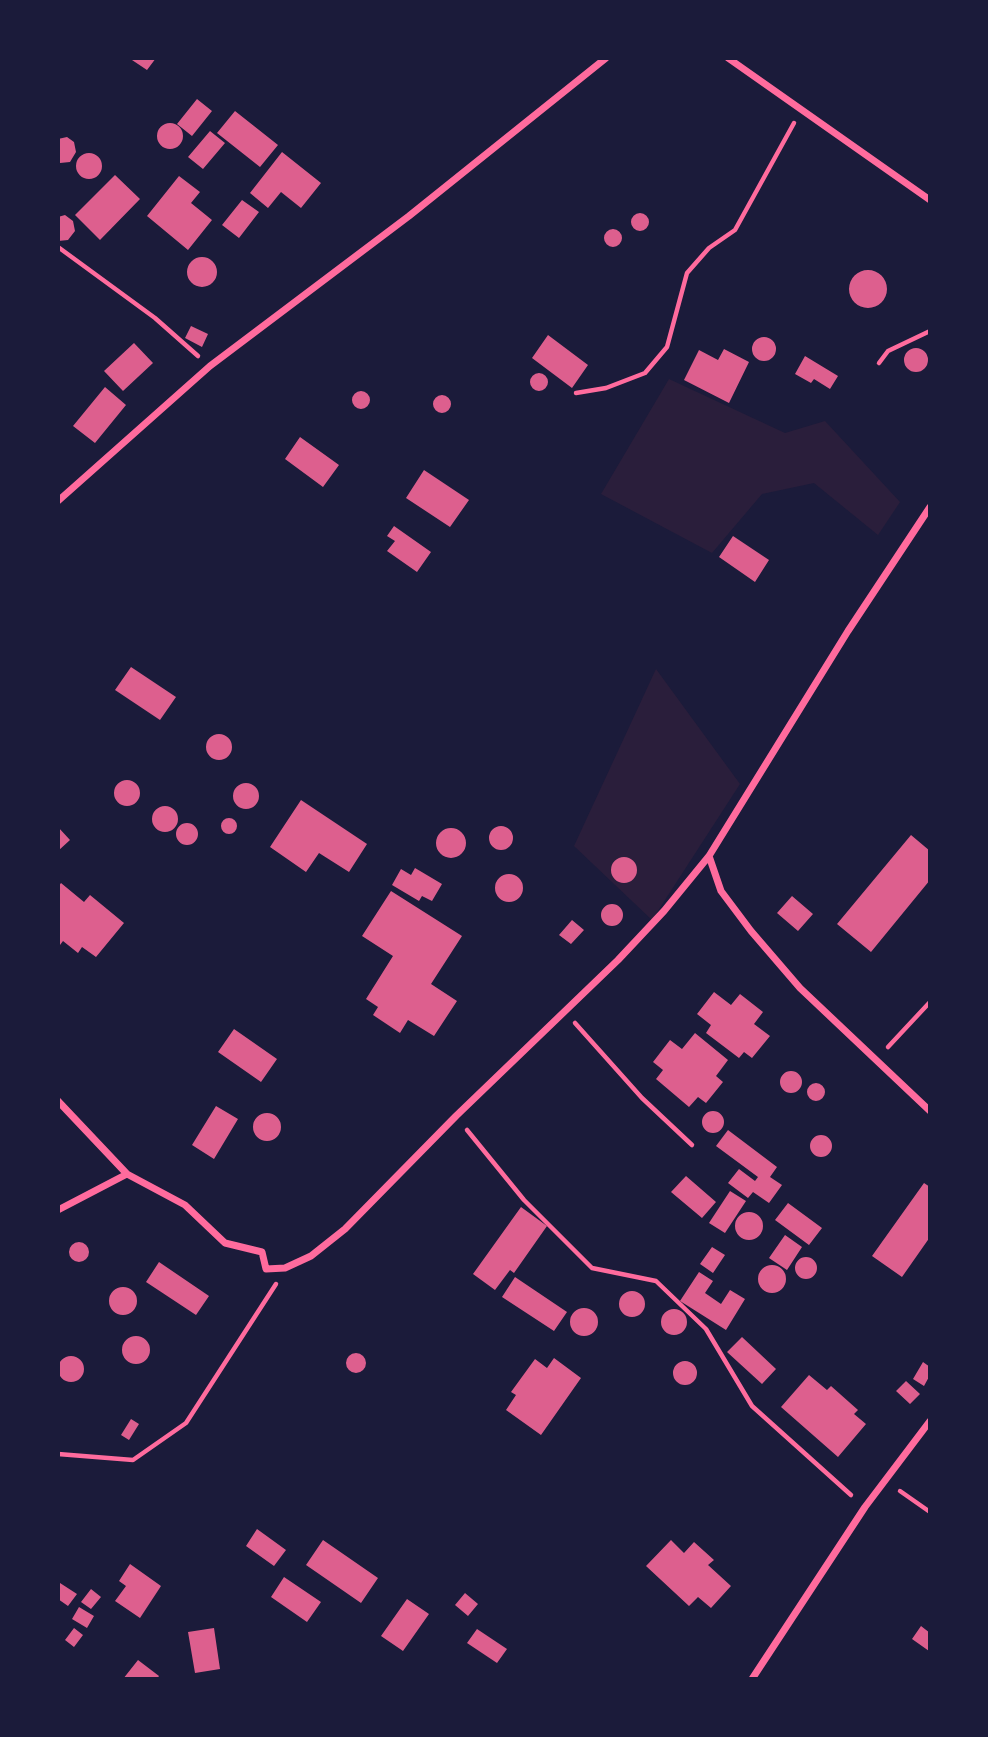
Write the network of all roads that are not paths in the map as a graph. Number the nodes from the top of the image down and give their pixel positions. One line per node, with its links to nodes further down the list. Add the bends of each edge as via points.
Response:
1 (606, 58): 4 (street, via 410,216 209,366)
2 (728, 58): 3 (street)
3 (930, 200)
4 (58, 501)
5 (930, 507): 6 (street)
6 (709, 856): 8 (street, via 721,891 800,988); 9 (street, via 664,911 566,1011 345,1229 311,1256 285,1268 266,1269 262,1252 225,1243 185,1205)
7 (58, 1101): 9 (street)
8 (930, 1111)
9 (127, 1174): 10 (street)
10 (58, 1210)
11 (930, 1421): 12 (street, via 865,1507)
12 (752, 1679)

